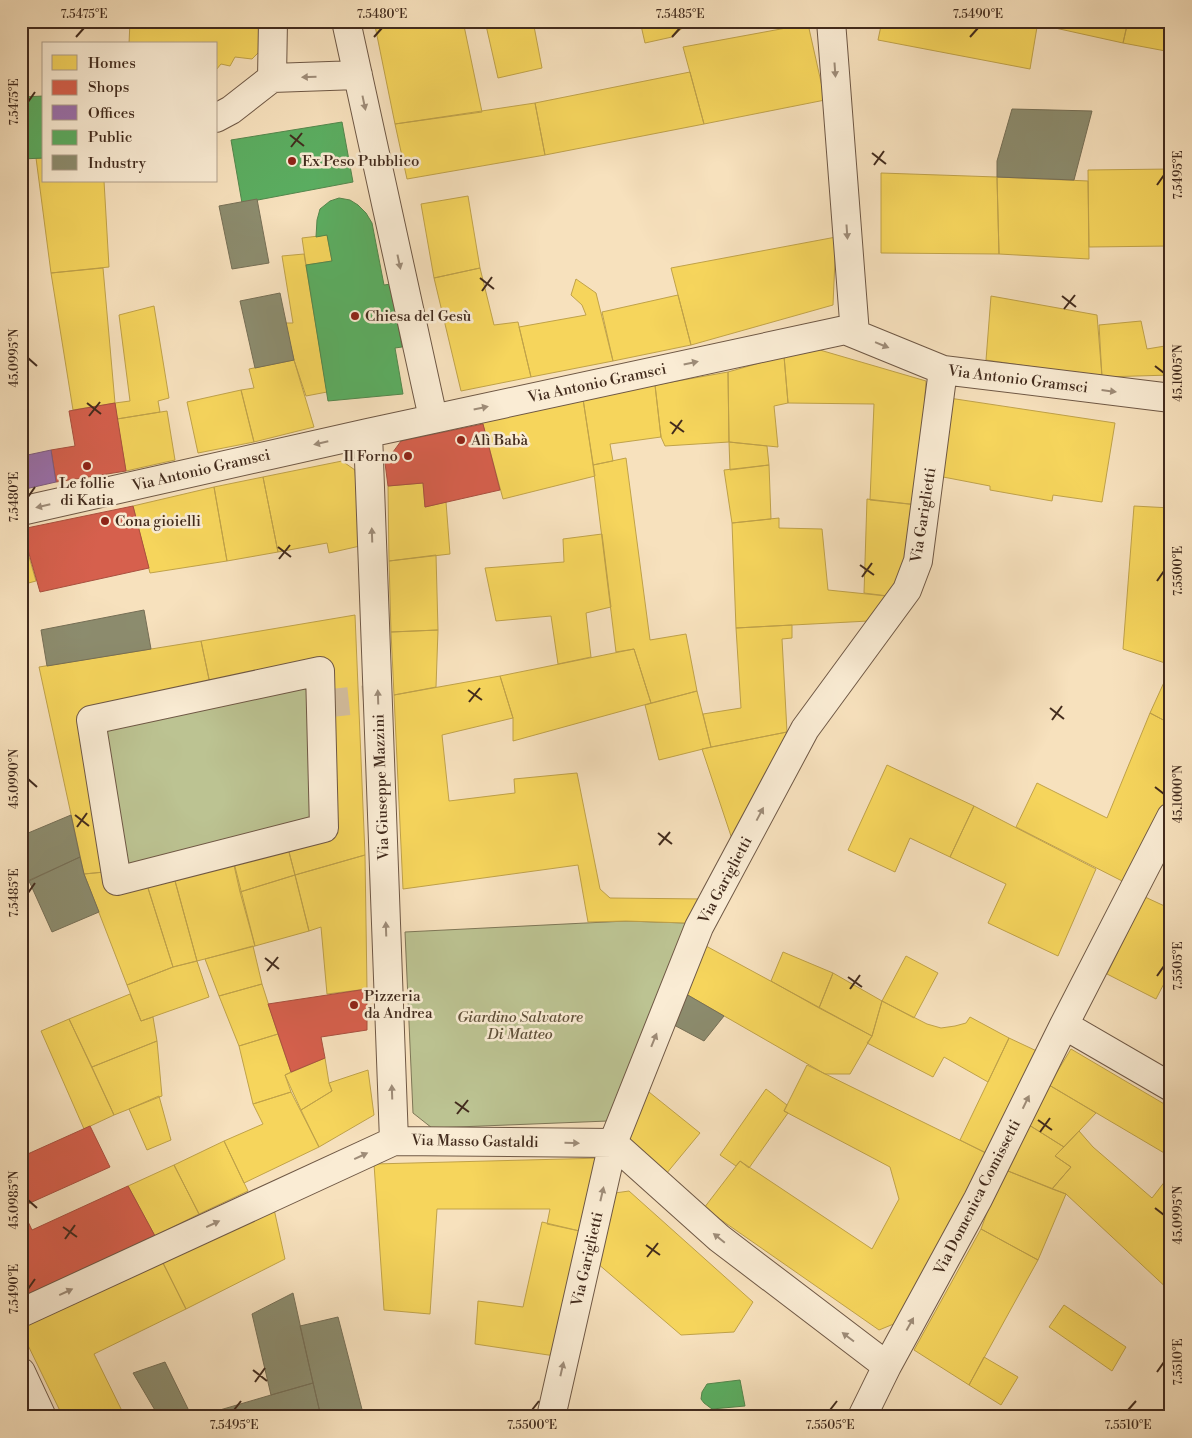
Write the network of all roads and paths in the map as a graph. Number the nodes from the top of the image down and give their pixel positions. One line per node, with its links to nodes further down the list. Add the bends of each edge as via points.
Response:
1 (273, 21): 5 (street)
2 (346, 21): 4 (street)
3 (831, 21): 7 (street, one-way to 7)
4 (358, 75): 5 (street, one-way to 5); 10 (street, one-way to 10)
5 (272, 78): 6 (street, via 232,110)
6 (218, 117)
7 (855, 334): 8 (street, Via Antonio Gramsci, one-way to 8); 10 (street, Via Antonio Gramsci, one-way to 7, via 845,330)
8 (943, 370): 9 (street, Via Antonio Gramsci, one-way to 9); 18 (street, Via Gariglietti, one-way to 8, via 699,928 805,729 907,590 918,562)
9 (1171, 398)
10 (434, 418): 11 (street, Via Antonio Gramsci)
11 (368, 433): 12 (street, Via Antonio Gramsci, one-way to 12); 17 (street, Via Giuseppe Mazzini, one-way to 11)
12 (21, 511)
13 (1171, 817): 15 (street, Via Domenica Comissetti)
14 (117, 881): 14 (street, via 91,720 320,671 324,828)
15 (1064, 1025): 16 (street); 20 (street, Via Domenica Comissetti, one-way to 15, via 978,1199)
16 (1171, 1087)
17 (394, 1140): 18 (street, Via Masso Gastaldi, one-way to 18); 19 (street, Via Masso Gastaldi, one-way to 17)
18 (613, 1143): 20 (street, one-way to 18, via 719,1238); 23 (street, Via Gariglietti, one-way to 18)
19 (21, 1313)
20 (887, 1366): 24 (street, Via Domenica Comissetti)
21 (21, 1372): 22 (street)
22 (42, 1417)
23 (552, 1417)
24 (862, 1417)

